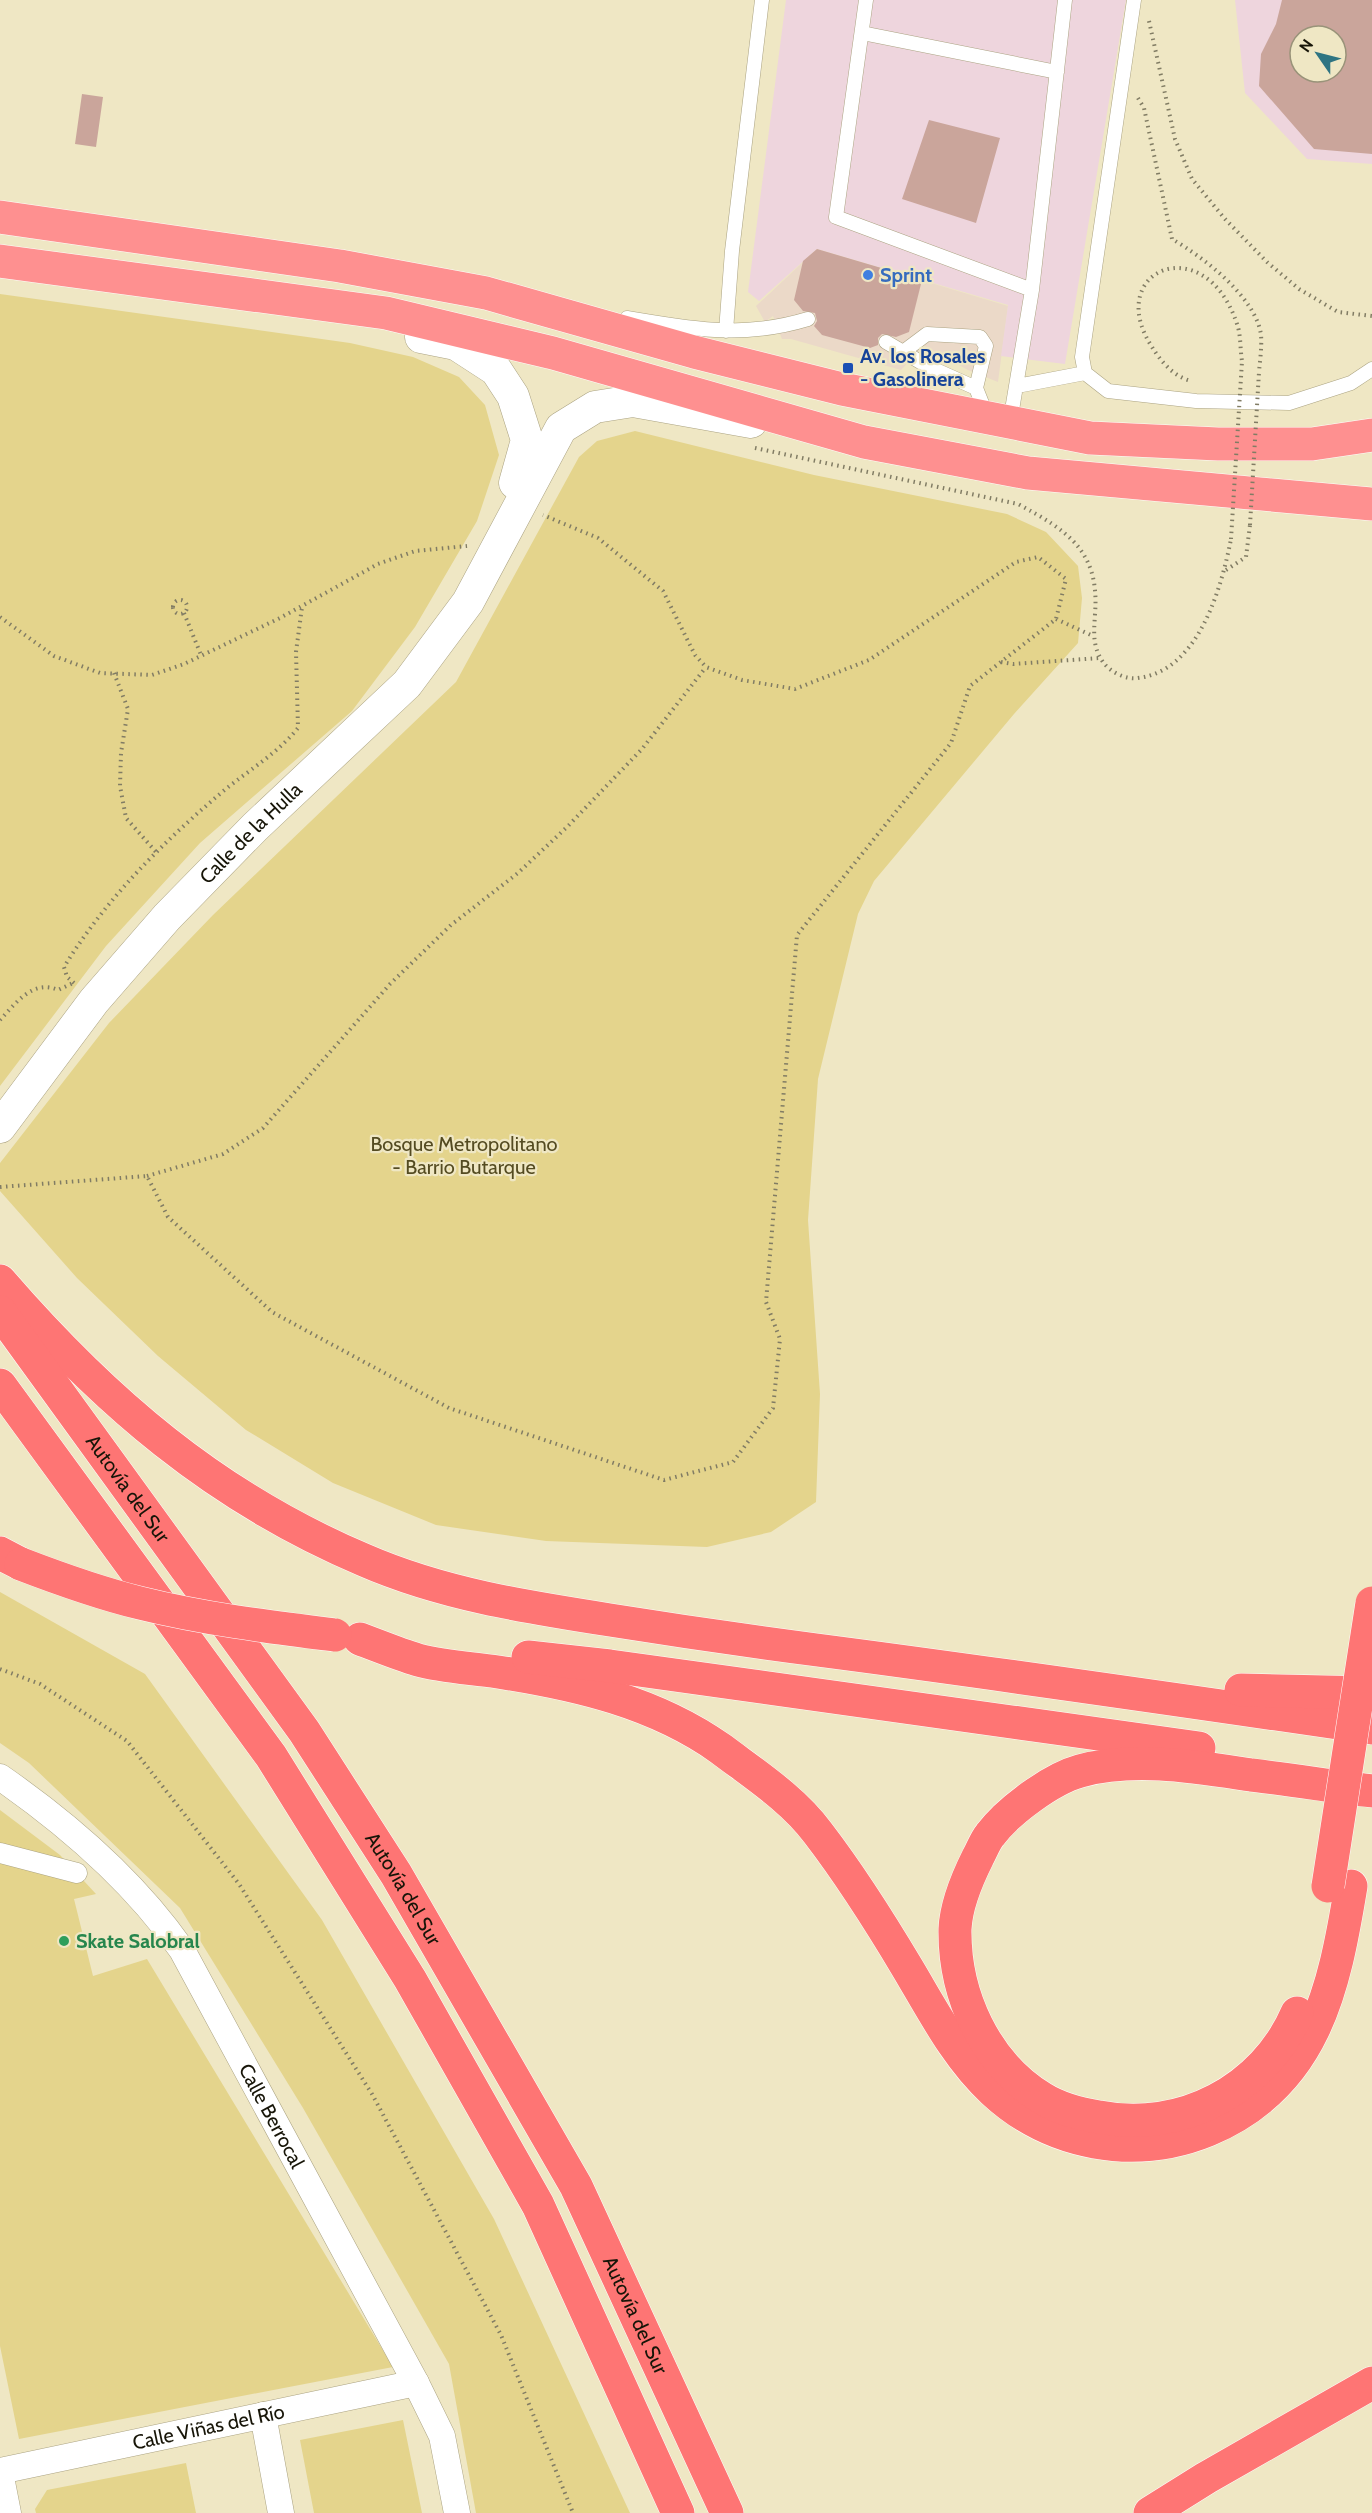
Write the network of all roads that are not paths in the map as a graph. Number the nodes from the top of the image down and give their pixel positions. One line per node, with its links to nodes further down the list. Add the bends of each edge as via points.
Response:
1 (762, 0): 13 (lane)
2 (866, 0): 5 (lane)
3 (1065, 0): 6 (lane)
4 (1134, 0): 17 (lane, via 1082,357)
5 (862, 33): 6 (lane); 10 (lane, via 836,217)
6 (1057, 72): 10 (lane)
7 (0, 217): 11 (highway, via 340,266)
8 (0, 261): 9 (highway)
9 (171, 282): 21 (highway, via 386,312 553,352); 23 (street, via 456,344 496,370 513,396 527,440)
10 (1032, 290): 18 (lane)
11 (486, 293): 13 (lane, via 706,332); 19 (highway, via 842,389)
12 (808, 319): 13 (lane, via 778,328)
13 (726, 331)
14 (886, 342): 15 (lane)
15 (903, 352): 19 (lane); 19 (lane, via 927,334 980,338 986,346)
16 (1372, 369): 17 (lane, via 1351,383 1289,403 1196,401 1108,391)
17 (1085, 373): 18 (lane)
18 (1017, 386): 19 (lane)
19 (991, 409): 20 (highway, via 1090,438 1312,444)
20 (1372, 435)
21 (864, 442): 22 (highway, via 1028,472); 23 (street, via 633,401 594,407 561,428)
22 (1372, 504)
23 (499, 539): 24 (street, Calle de la Hulla, via 468,602 407,684 167,917 84,992)
24 (0, 1127)
25 (6, 1298): 30 (highway, via 114,1400 182,1456 315,1538 421,1582 508,1605 731,1639); 48 (highway, Autovía del Sur, via 304,1731 396,1874 576,2186)
26 (0, 1385): 47 (highway, Autovía del Sur, via 272,1756 410,1979 538,2205)
27 (11, 1558): 29 (highway, bridge, via 80,1586 140,1603 225,1620)
28 (1372, 1603): 39 (highway, bridge)
29 (348, 1637): 34 (highway, via 610,1666); 39 (highway, via 420,1660 502,1672 617,1697 673,1720 717,1746 773,1788 815,1829 857,1886 950,2039 992,2091 1026,2118 1065,2136 1103,2144 1146,2146 1195,2135 1228,2121 1261,2099 1288,2072 1324,2009 1339,1960)
30 (1092, 1686): 31 (highway); 32 (highway)
31 (1372, 1693)
32 (1372, 1728)
33 (1372, 1755): 39 (highway)
34 (1372, 1772)
35 (0, 1777): 40 (street, Calle Berrocal, via 90,1846 155,1911 182,1950)
36 (1372, 1791): 39 (highway, via 1186,1766 1120,1765 1079,1771 1032,1796 990,1835 966,1882 955,1928 958,1969 966,2001 980,2034 1008,2071 1043,2098 1082,2114 1124,2122 1173,2118 1218,2101 1259,2070 1289,2032 1309,1986 1321,1937)
37 (0, 1853): 38 (street)
38 (77, 1873)
39 (1340, 1886)
40 (416, 2382): 42 (street, Calle Viñas del Río); 46 (street, Calle Berrocal, via 442,2436)
41 (1372, 2383): 49 (highway)
42 (263, 2415): 43 (street, Calle Viñas del Río); 45 (street)
43 (0, 2471): 44 (street)
44 (8, 2513)
45 (281, 2513)
46 (457, 2513)
47 (678, 2513)
48 (727, 2513)
49 (1150, 2513)

